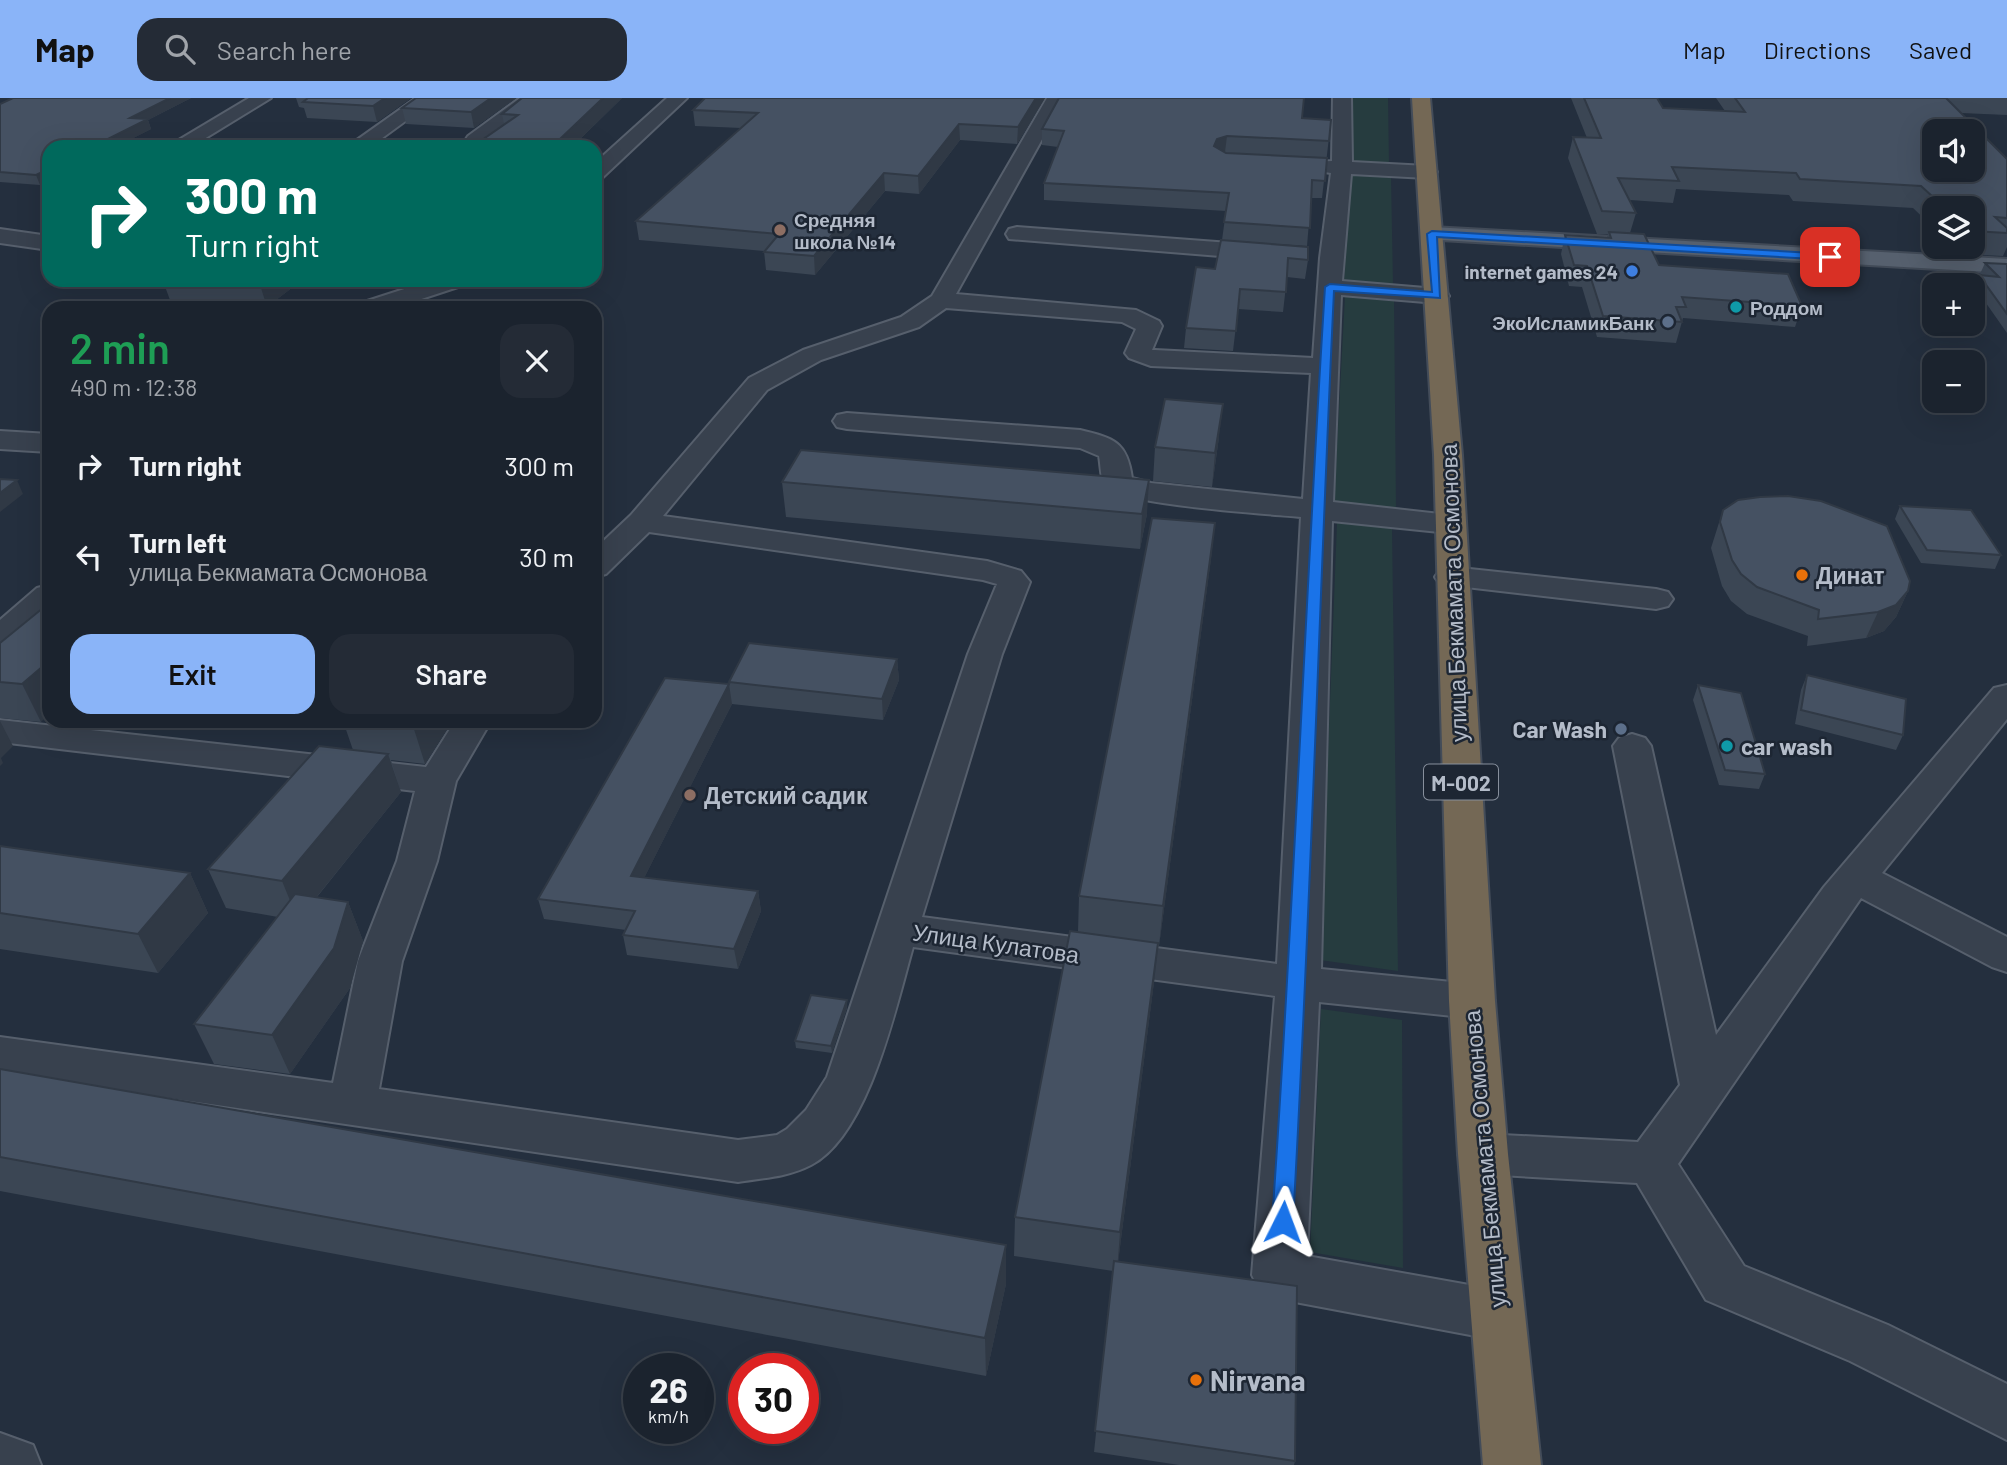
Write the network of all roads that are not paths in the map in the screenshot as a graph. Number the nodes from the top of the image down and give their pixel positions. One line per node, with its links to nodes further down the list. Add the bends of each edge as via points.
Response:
1 (262, 98): 8 (street)
2 (428, 98): 9 (street)
3 (532, 98): 10 (street)
4 (678, 98): 13 (street)
5 (1056, 98): 25 (street)
6 (1342, 98): 12 (street)
7 (1422, 98): 14 (highway, улица Бекмамата Осмонова / M-002)
8 (189, 140)
9 (367, 140)
10 (475, 140)
11 (1303, 165): 12 (street)
12 (1342, 167): 14 (street); 19 (street)
13 (602, 168)
14 (1427, 172): 17 (highway, улица Бекмамата Осмонова / M-002)
15 (42, 233): 18 (street)
16 (1017, 234): 19 (street)
17 (1432, 234): 20 (main road); 24 (highway, улица Бекмамата Осмонова / M-002)
18 (5, 237)
19 (1314, 264): 24 (street); 27 (street)
20 (2007, 266)
21 (391, 287): 23 (street)
22 (433, 287): 23 (street)
23 (404, 296): 26 (street)
24 (1437, 296): 33 (highway, улица Бекмамата Осмонова / M-002)
25 (940, 300): 27 (street, via 1127,315 1150,326 1138,353 1151,358); 32 (street, via 910,322 812,355 758,384)
26 (390, 301)
27 (1325, 366): 31 (street)
28 (848, 421): 31 (street, via 1080,439 1106,445 1114,453 1118,483 1147,492)
29 (0, 440): 30 (street)
30 (42, 443)
31 (1317, 511): 33 (street); 47 (street)
32 (642, 522): 34 (street); 45 (street, via 987,572 1014,582 985,654)
33 (1449, 524): 35 (highway, улица Бекмамата Осмонова / M-002)
34 (602, 560)
35 (1451, 577): 36 (street); 48 (highway, улица Бекмамата Осмонова / M-002)
36 (1656, 599)
37 (42, 601): 38 (street)
38 (0, 637)
39 (2007, 696): 44 (street)
40 (469, 728): 43 (street)
41 (0, 731): 43 (street)
42 (1632, 746): 50 (street)
43 (437, 781): 51 (street, via 417,861 380,961)
44 (1855, 877): 46 (street); 50 (street)
45 (896, 929): 47 (street, Улица Кулатова); 51 (street, via 850,1078 814,1134 785,1154 738,1161)
46 (2007, 956)
47 (1298, 983): 48 (street, Улица Кулатова); 54 (street, via 1279,1276)
48 (1472, 1002): 52 (highway, улица Бекмамата Осмонова / M-002)
49 (0, 1055): 51 (street)
50 (1704, 1088): 53 (street)
51 (352, 1105)
52 (1483, 1154): 53 (street); 54 (highway, улица Бекмамата Осмонова / M-002)
53 (1651, 1163): 55 (street, via 1725,1283 1869,1343)
54 (1497, 1315): 58 (highway, улица Бекмамата Осмонова / M-002)
55 (2007, 1413)
56 (0, 1462): 57 (street)
57 (12, 1465)
58 (1512, 1465)

